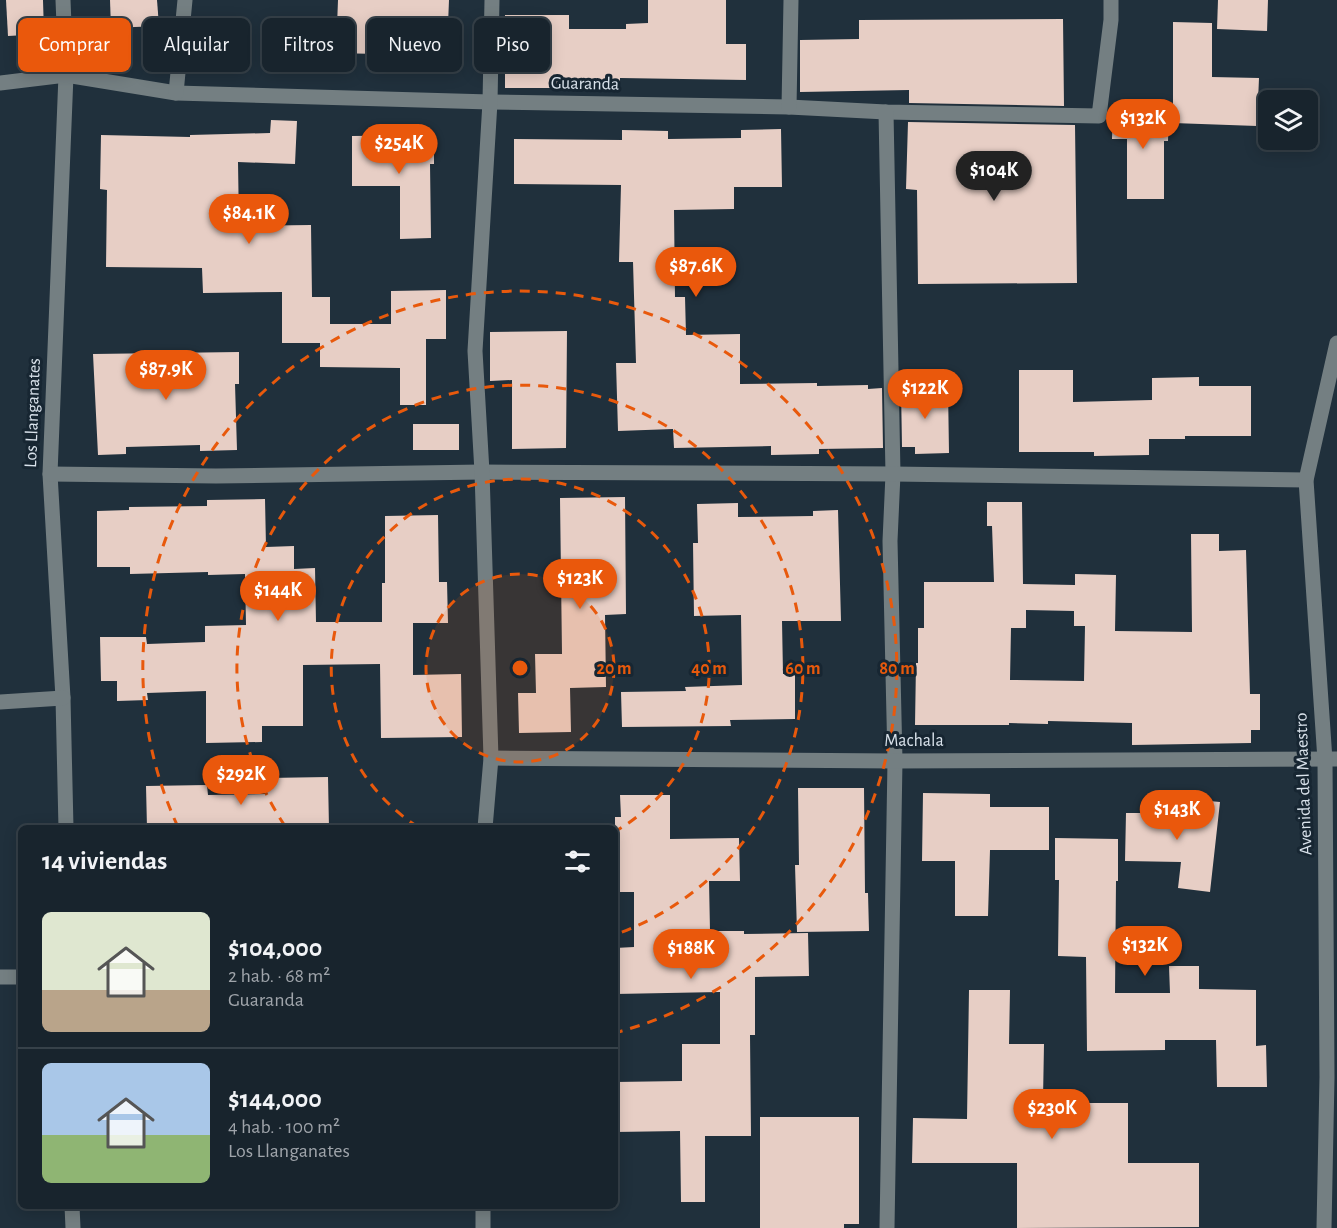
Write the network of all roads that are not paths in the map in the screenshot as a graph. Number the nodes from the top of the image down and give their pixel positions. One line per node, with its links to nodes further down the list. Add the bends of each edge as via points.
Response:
1 (63, 0): 6 (street, Los Llanganates)
2 (185, 0): 8 (street)
3 (492, 0): 9 (street)
4 (791, 0): 10 (street)
5 (1111, 0): 11 (street, Guaranda, via 1099,116)
6 (66, 75): 7 (street, Guaranda); 8 (street, Guaranda); 14 (street, Los Llanganates)
7 (0, 83)
8 (176, 93): 9 (street, Guaranda)
9 (490, 102): 10 (street, Guaranda); 13 (street, via 475,351)
10 (789, 106): 11 (street, Guaranda)
11 (886, 112): 15 (street)
12 (1337, 343): 16 (street, Avenida del Maestro)
13 (482, 472): 14 (street); 15 (street); 19 (street)
14 (50, 474): 17 (street, Los Llanganates)
15 (893, 474): 16 (street); 21 (street, via 890,541)
16 (1306, 480): 20 (street, Avenida del Maestro)
17 (63, 698): 18 (street); 22 (street, Los Llanganates)
18 (0, 702)
19 (491, 758): 21 (street, Machala); 23 (street)
20 (1331, 760): 21 (street, Machala); 31 (street, Avenida del Maestro)
21 (895, 761): 30 (street)
22 (66, 825)
23 (485, 825)
24 (0, 977): 25 (street)
25 (18, 977)
26 (72, 1209): 28 (street)
27 (483, 1209): 29 (street)
28 (73, 1228)
29 (483, 1228)
30 (887, 1228)
31 (1324, 1228)

